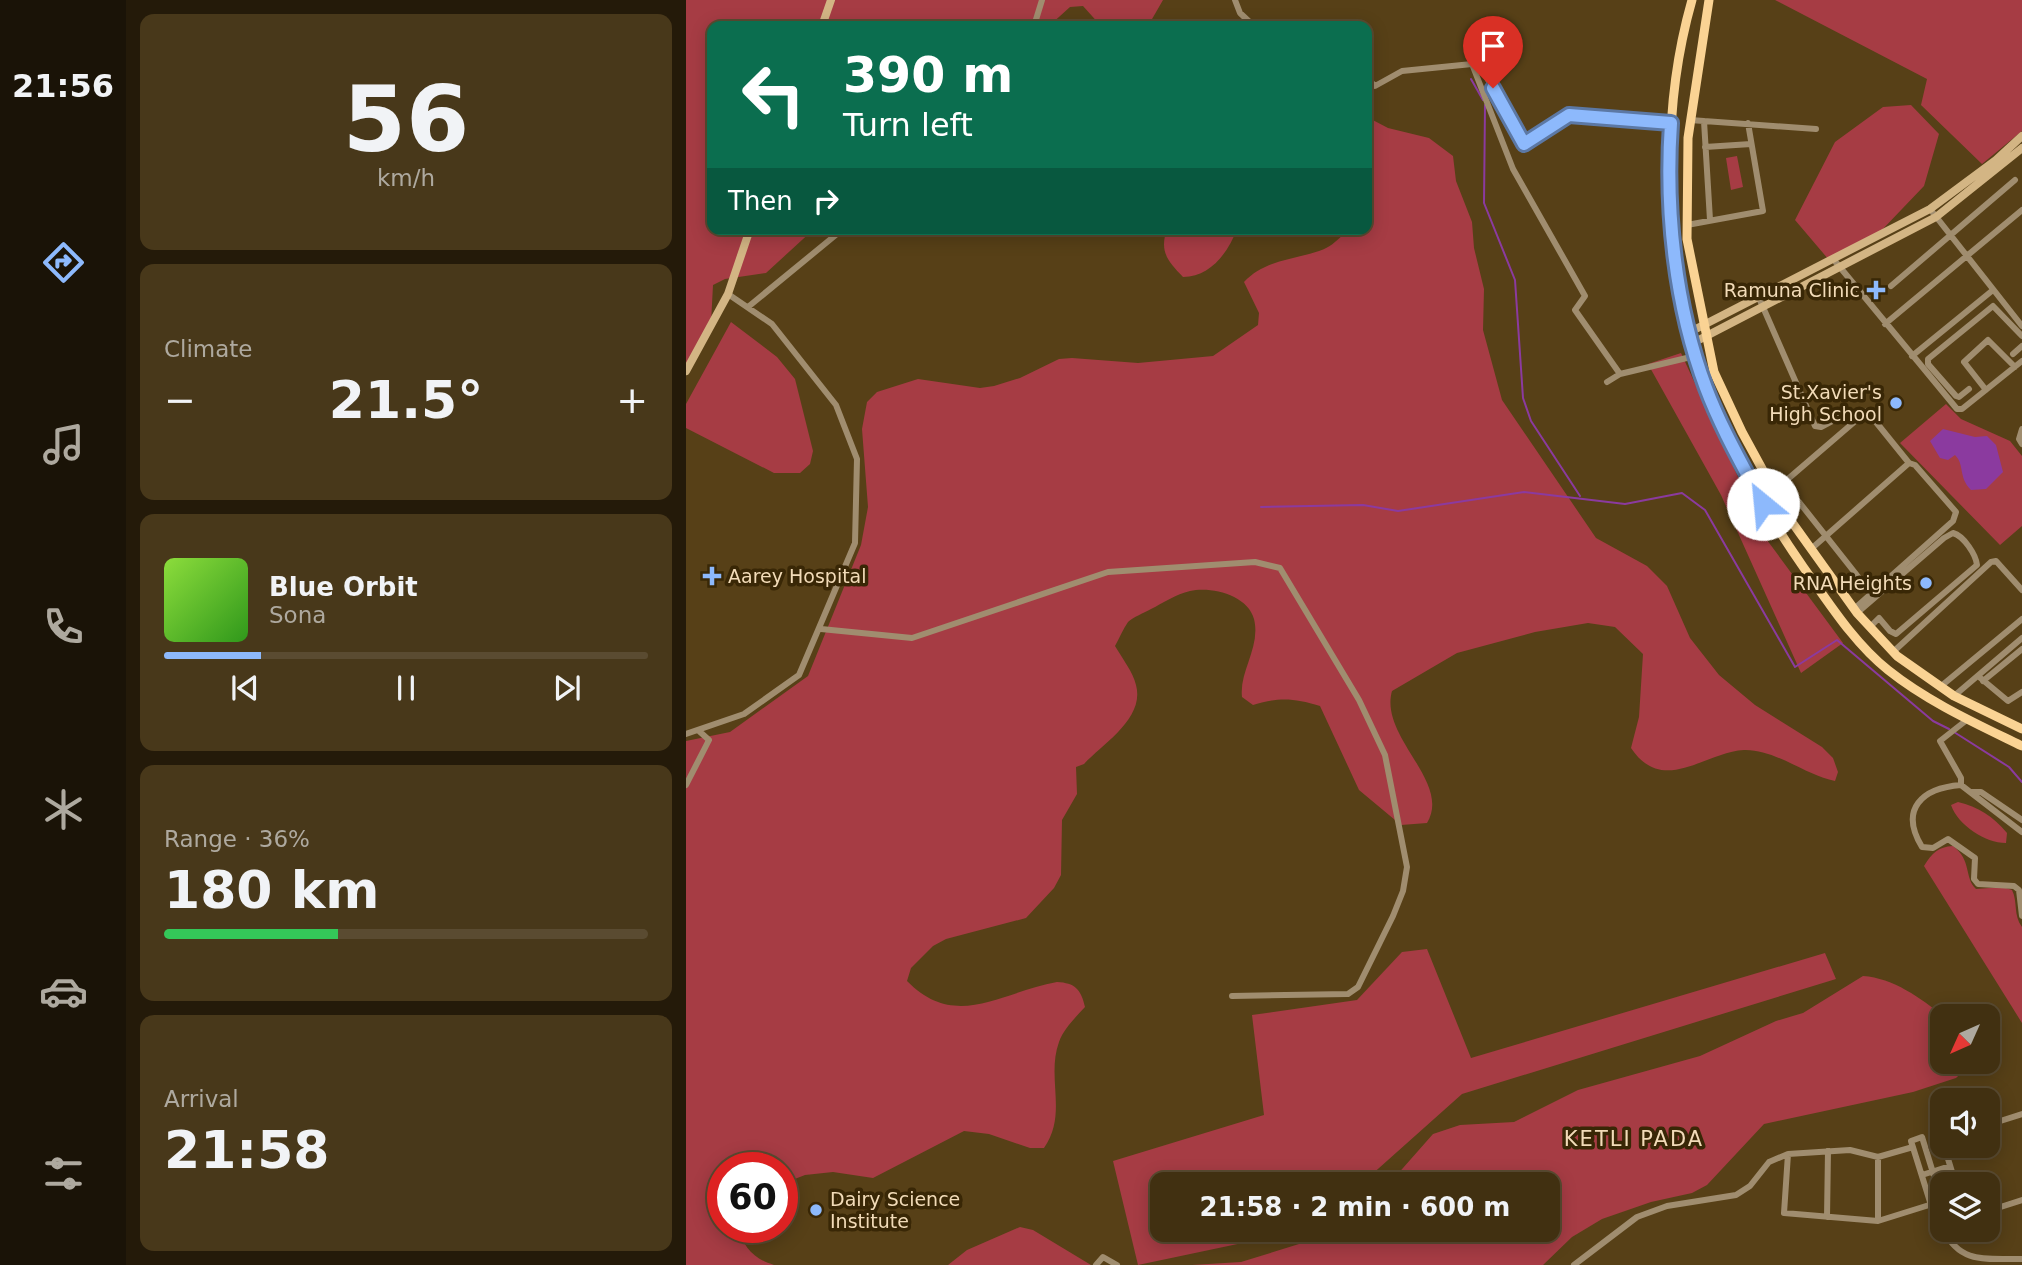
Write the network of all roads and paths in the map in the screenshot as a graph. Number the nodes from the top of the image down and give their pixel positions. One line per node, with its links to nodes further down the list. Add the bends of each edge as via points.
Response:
1 (831, 0): 6 (main road)
2 (1042, 0): 7 (street)
3 (1236, 0): 8 (street)
4 (1692, 0): 13 (main road, via 1672,96)
5 (1709, 0): 11 (main road)
6 (824, 21)
7 (1036, 21)
8 (1249, 21)
9 (1472, 64): 10 (street, via 1402,71 1375,86); 13 (street, via 1482,69 1524,144 1569,115); 51 (street, via 1513,169 1585,296 1575,310)
10 (1372, 83)
11 (1690, 120): 12 (street); 25 (main road)
12 (1704, 121): 14 (street); 18 (street)
13 (1671, 123): 41 (main road, via 1675,246)
14 (1748, 123): 15 (street); 17 (street)
15 (1816, 129)
16 (2022, 136): 21 (main road)
17 (1751, 144): 18 (street); 24 (street, via 1763,211)
18 (1705, 147): 24 (street)
19 (2022, 148): 23 (main road)
20 (2015, 180): 28 (street)
21 (1930, 209): 23 (street); 30 (main road)
22 (2022, 210): 29 (street)
23 (1936, 217): 28 (street); 31 (main road)
24 (1710, 220): 25 (street)
25 (1687, 225): 40 (main road)
26 (748, 235): 34 (main road)
27 (836, 235): 36 (street)
28 (1950, 235): 29 (street); 32 (street)
29 (1966, 255): 33 (street); 38 (street)
30 (1834, 260): 31 (street); 35 (main road)
31 (1839, 269): 37 (main road); 38 (street)
32 (1891, 286)
33 (1993, 290): 39 (street); 47 (street)
34 (728, 294): 36 (street); 50 (main road)
35 (1759, 298): 37 (street); 40 (main road)
36 (748, 307): 70 (street, via 772,324 836,405 857,458 855,543)
37 (1763, 307): 40 (main road); 55 (street, via 1815,426)
38 (1885, 324): 47 (street)
39 (2022, 326)
40 (1704, 332): 41 (main road); 43 (main road); 60 (main road, via 1714,372)
41 (1688, 333): 43 (main road)
42 (2022, 336): 53 (street, via 1993,306 1928,359 1956,396)
43 (1691, 344): 46 (main road)
44 (2022, 346): 45 (street)
45 (2013, 354)
46 (1695, 356): 51 (street); 78 (main road, via 1712,403 1776,527 1843,623 1888,670)
47 (1912, 356): 54 (street, via 1957,409)
48 (2022, 361): 49 (street)
49 (2015, 367): 54 (street); 54 (street, via 1988,340 1964,362)
50 (686, 370)
51 (1620, 374): 52 (street)
52 (1607, 382)
53 (1969, 389)
54 (1986, 390)
55 (1851, 411)
56 (2022, 429): 57 (street)
57 (2022, 444)
58 (1909, 463): 59 (street, via 1867,411); 61 (street); 64 (street, via 1956,516)
59 (1784, 483): 60 (street); 61 (street)
60 (1774, 491): 62 (main road)
61 (1826, 534): 62 (street); 64 (street)
62 (1811, 548): 66 (main road)
63 (2022, 590): 73 (street, via 1996,561 1991,562)
64 (1871, 593): 66 (street)
65 (1868, 604): 66 (street); 67 (street); 67 (street, via 1944,538 1959,535 1977,565 1896,634)
66 (1856, 611): 69 (main road)
67 (1880, 618): 69 (street)
68 (2022, 620): 75 (street)
69 (1870, 627): 73 (main road)
70 (821, 629): 80 (street, via 799,675 744,714); 91 (street, via 912,638 1108,572 1255,562 1280,568 1359,700 1385,755 1406,867 1403,891 1358,987 1348,994)
71 (2022, 638): 74 (street)
72 (2022, 649): 74 (street)
73 (1893, 652): 75 (main road)
74 (1980, 678): 76 (street, via 2008,701); 77 (street)
75 (1940, 687): 77 (main road)
76 (2022, 692)
77 (1954, 696): 79 (main road)
78 (1968, 719): 82 (main road); 84 (street, via 1940,744)
79 (2022, 729)
80 (699, 731): 81 (street); 83 (street, via 709,740)
81 (686, 734)
82 (2022, 746)
83 (686, 785)
84 (1961, 785): 85 (street); 86 (street)
85 (1931, 792): 87 (street); 90 (street, via 1914,814 1914,834 1922,847 1933,848 1948,839 1968,850 1975,858 1979,884 2007,884 2019,890)
86 (1970, 792): 88 (street, via 1981,792); 89 (street)
87 (1927, 801)
88 (2022, 820)
89 (2022, 832)
90 (2022, 916)
91 (1232, 996)
92 (2022, 1114): 93 (street)
93 (2000, 1121)
94 (1913, 1147): 97 (street); 100 (street, via 1911,1141 1922,1137); 103 (street)
95 (1828, 1151): 96 (street); 97 (street, via 1850,1150); 108 (street)
96 (1788, 1154): 108 (street, via 1784,1213); 114 (street, via 1769,1162 1750,1186 1736,1195 1667,1206 1637,1217)
97 (1878, 1157): 109 (street)
98 (1948, 1158): 99 (street)
99 (1950, 1166): 100 (street); 101 (street)
100 (1933, 1172)
101 (1952, 1172)
102 (1930, 1173): 103 (street)
103 (1922, 1175): 105 (street)
104 (2022, 1200): 107 (street)
105 (1930, 1202)
106 (1930, 1205): 109 (street)
107 (2000, 1207)
108 (1827, 1217): 109 (street)
109 (1878, 1221)
110 (1950, 1242): 111 (street, via 1963,1255)
111 (2022, 1259)
112 (1096, 1265): 113 (street, via 1103,1257)
113 (1117, 1265)
114 (1574, 1265)

